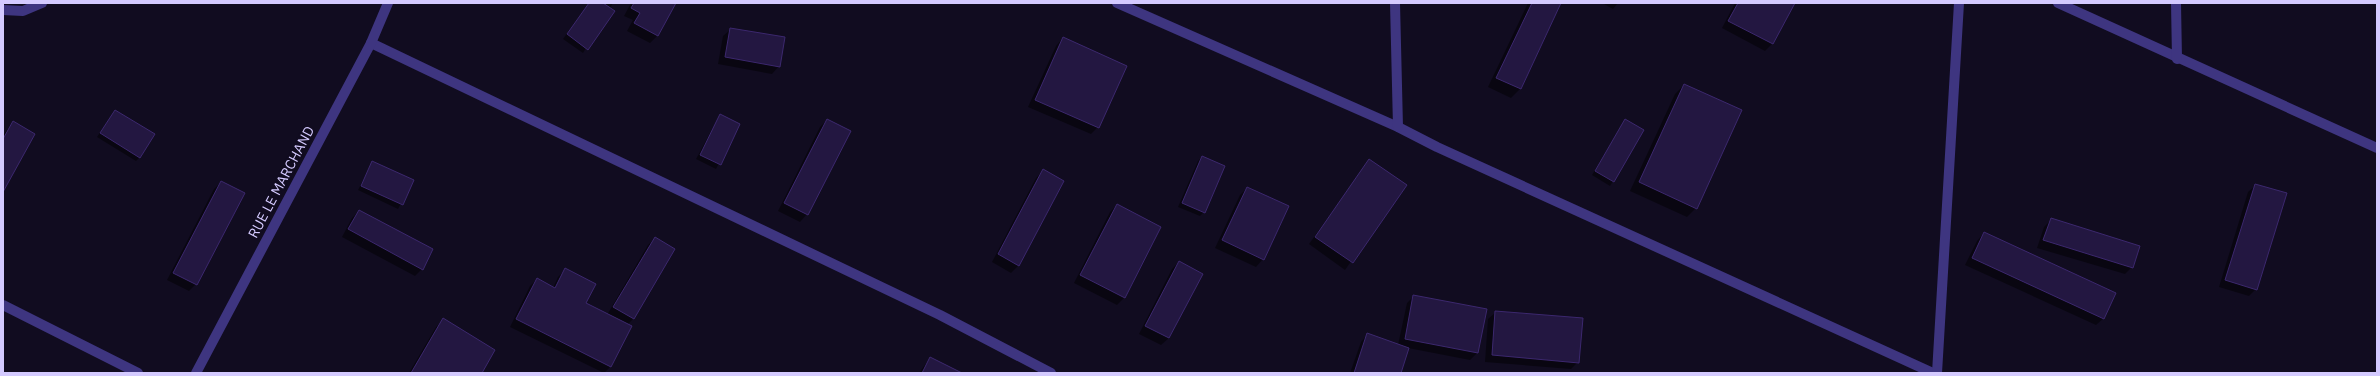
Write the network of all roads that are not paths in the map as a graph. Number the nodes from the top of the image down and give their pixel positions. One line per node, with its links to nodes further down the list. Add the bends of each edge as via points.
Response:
1 (42, 3): 8 (street, via 23,11)
2 (388, 3): 9 (street, RUE LE MARCHAND)
3 (1117, 3): 11 (street)
4 (1395, 3): 11 (street)
5 (1959, 3): 18 (street)
6 (2058, 3): 10 (street)
7 (2176, 3): 10 (street)
8 (3, 10)
9 (371, 43): 15 (street, RUE LE MARCHAND); 16 (street, via 940,315)
10 (2178, 59): 12 (street)
11 (1398, 127): 17 (street)
12 (2377, 148)
13 (3, 305): 14 (street)
14 (138, 373)
15 (196, 373)
16 (1051, 373)
17 (1933, 373)
18 (1937, 373)

